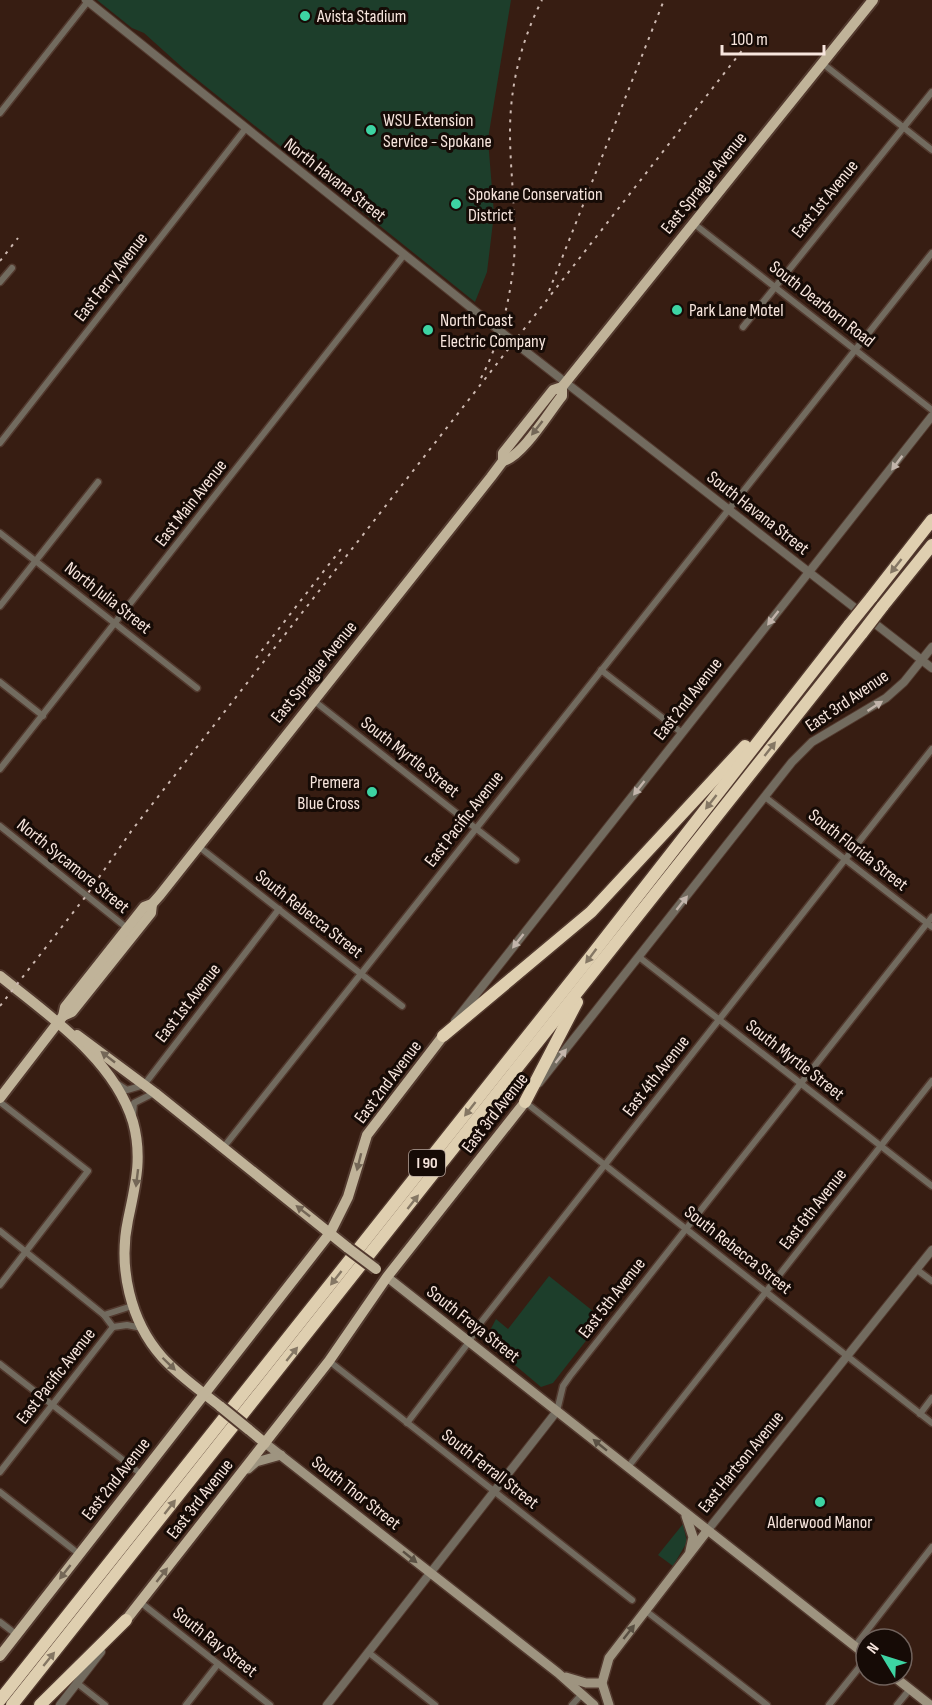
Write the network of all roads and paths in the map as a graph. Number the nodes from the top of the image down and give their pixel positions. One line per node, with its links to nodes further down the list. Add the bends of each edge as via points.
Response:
1 (87, 0): 5 (street); 7 (street, North Havana Street)
2 (873, 0): 3 (main road, East Sprague Avenue)
3 (822, 63): 6 (street); 9 (main road, East Sprague Avenue)
4 (932, 92): 6 (street, East 1st Avenue)
5 (0, 113)
6 (902, 127): 8 (street); 14 (street, East 1st Avenue)
7 (246, 128): 11 (street, North Havana Street); 20 (street, East Ferry Avenue)
8 (932, 150)
9 (693, 223): 14 (street, South Dearborn Road); 17 (main road, East Sprague Avenue)
10 (932, 253): 16 (street)
11 (404, 255): 17 (street, North Havana Street); 29 (street, East Main Avenue)
12 (12, 268): 13 (street)
13 (0, 282)
14 (775, 286): 15 (street, East 1st Avenue); 16 (street, South Dearborn Road)
15 (742, 327)
16 (855, 349): 18 (street, South Dearborn Road); 22 (street)
17 (564, 385): 22 (street, South Havana Street); 37 (main road, East Sprague Avenue, via 562,396 524,444 512,459 503,461)
18 (932, 410)
19 (932, 416): 27 (street, one-way to 27)
20 (0, 443)
21 (98, 482): 26 (street)
22 (728, 509): 27 (street, South Havana Street); 34 (street, East Pacific Avenue)
23 (932, 520): 31 (highway, I 90, one-way to 31, bridge)
24 (0, 533): 26 (street, North Julia Street)
25 (932, 545): 56 (highway, I 90, one-way to 25, bridge)
26 (35, 561): 28 (street); 29 (street, North Julia Street)
27 (809, 572): 32 (street, South Havana Street); 39 (street, East 2nd Avenue, one-way to 39)
28 (0, 606)
29 (116, 623): 36 (street, North Julia Street); 38 (street, East Main Avenue)
30 (932, 647): 32 (street)
31 (828, 653): 60 (highway, via 591,912); 130 (highway, I 90, one-way to 130)
32 (922, 660): 33 (street, South Havana Street); 42 (street, East 3rd Avenue, one-way to 32, via 812,742 886,698)
33 (932, 668)
34 (601, 670): 39 (street); 44 (street, East Pacific Avenue)
35 (0, 682): 38 (street)
36 (197, 687)
37 (313, 700): 44 (street, South Myrtle Street); 45 (main road, East Sprague Avenue)
38 (43, 716): 41 (street, East Main Avenue)
39 (682, 733): 60 (street, East 2nd Avenue, one-way to 60)
40 (932, 749): 46 (street, East 4th Avenue)
41 (0, 769)
42 (765, 797): 46 (street, South Florida Street); 53 (street, East 3rd Avenue, one-way to 42)
43 (0, 826): 52 (street, North Sycamore Street)
44 (476, 828): 47 (street, South Myrtle Street); 54 (street, East Pacific Avenue)
45 (198, 845): 48 (main road, East Sprague Avenue); 49 (street, South Rebecca Street)
46 (845, 859): 51 (street, South Florida Street); 59 (street, East 4th Avenue)
47 (516, 860)
48 (152, 904): 52 (main road, East Sprague Avenue, via 144,907); 58 (main road, East Sprague Avenue, via 151,913 72,1012)
49 (279, 909): 54 (street, South Rebecca Street); 64 (street, East 1st Avenue)
50 (932, 916): 51 (street, East 5th Avenue)
51 (929, 925): 63 (street, East 5th Avenue)
52 (127, 928): 58 (main road, East Sprague Avenue, via 65,1007)
53 (639, 957): 59 (street, South Myrtle Street); 67 (street, East 3rd Avenue, one-way to 53)
54 (361, 973): 57 (street, South Rebecca Street); 70 (street, East Pacific Avenue)
55 (0, 976): 58 (main road)
56 (590, 976): 67 (highway); 132 (highway, I 90, one-way to 56)
57 (402, 1006)
58 (61, 1019): 61 (main road, South Thor Street); 64 (main road, South Freya Street, one-way to 58); 66 (main road, East Sprague Avenue)
59 (719, 1020): 63 (street, South Myrtle Street); 71 (street, East 4th Avenue)
60 (443, 1036): 75 (main road, East 2nd Avenue, one-way to 75, via 367,1135 348,1197)
61 (110, 1078): 64 (street, via 127,1090); 68 (main road, South Thor Street)
62 (932, 1082): 69 (street, East 6th Avenue)
63 (800, 1083): 69 (street, South Myrtle Street); 73 (street, East 5th Avenue)
64 (144, 1084): 65 (main road, South Freya Street)
65 (155, 1093): 68 (street, via 134,1103); 70 (main road, South Freya Street)
66 (0, 1100): 77 (street, via 88,1171)
67 (525, 1102): 71 (street, South Rebecca Street); 79 (main road, East 3rd Avenue)
68 (132, 1120): 83 (main road, South Thor Street, one-way to 83, via 139,1173 124,1252)
69 (882, 1146): 72 (street, South Myrtle Street); 82 (street, East 6th Avenue)
70 (223, 1148): 75 (main road, South Freya Street, one-way to 70)
71 (606, 1165): 73 (street, South Rebecca Street); 87 (street, East 4th Avenue)
72 (932, 1186)
73 (686, 1228): 82 (street, South Rebecca Street); 94 (street, East 5th Avenue, via 563,1386)
74 (0, 1231): 77 (street)
75 (330, 1233): 79 (main road, South Freya Street, bridge); 91 (main road, East 2nd Avenue)
76 (932, 1250): 78 (street, East Hartson Avenue)
77 (26, 1251): 81 (street); 84 (street)
78 (916, 1269): 80 (street); 88 (street, East Hartson Avenue)
79 (387, 1277): 87 (main road, South Freya Street); 89 (main road, East 3rd Avenue)
80 (932, 1281)
81 (0, 1285)
82 (767, 1292): 88 (street, South Rebecca Street); 100 (street, East 6th Avenue)
83 (132, 1306): 84 (street); 86 (main road, South Thor Street)
84 (104, 1315): 85 (street)
85 (113, 1327): 86 (street); 93 (street, East Pacific Avenue)
86 (142, 1328): 91 (main road, South Thor Street, one-way to 91, via 161,1356)
87 (469, 1341): 94 (main road, South Freya Street); 96 (street, East 4th Avenue)
88 (848, 1356): 95 (street, South Rebecca Street); 107 (street, East Hartson Avenue)
89 (329, 1361): 96 (street, South Ferrall Street); 98 (main road, East 3rd Avenue)
90 (0, 1364): 93 (street)
91 (204, 1393): 98 (main road, South Thor Street, bridge); 102 (main road, East 2nd Avenue)
92 (932, 1398): 95 (street)
93 (52, 1405): 101 (street, East Pacific Avenue); 102 (street)
94 (557, 1411): 100 (main road, South Freya Street, one-way to 94); 105 (street, East 5th Avenue)
95 (920, 1414): 97 (street, South Rebecca Street)
96 (407, 1423): 105 (street, South Ferrall Street)
97 (932, 1423)
98 (265, 1443): 99 (main road, South Thor Street); 103 (main road, East 3rd Avenue)
99 (281, 1455): 103 (main road, via 256,1462); 111 (main road, South Thor Street, one-way to 111)
100 (628, 1467): 106 (main road, South Freya Street)
101 (0, 1472)
102 (141, 1474): 109 (main road, East 2nd Avenue)
103 (237, 1479): 113 (main road, East 3rd Avenue, one-way to 103)
104 (0, 1492): 109 (street)
105 (494, 1492): 111 (street, East 5th Avenue); 112 (street, South Ferrall Street)
106 (678, 1508): 107 (main road, South Freya Street); 110 (main road, via 692,1531 693,1543)
107 (707, 1531): 110 (main road, East Hartson Avenue); 119 (main road, South Freya Street)
108 (932, 1547): 117 (street)
109 (79, 1554): 118 (main road, East 2nd Avenue, one-way to 118)
110 (686, 1558): 114 (main road, East Hartson Avenue)
111 (430, 1573): 120 (street, East 5th Avenue); 123 (main road, South Thor Street)
112 (632, 1600)
113 (140, 1602): 115 (main road, East 3rd Avenue); 122 (street, South Ray Street)
114 (646, 1611): 126 (main road, East Hartson Avenue, one-way to 114, via 609,1658); 143 (street)
115 (126, 1620): 125 (street, East 3rd Avenue); 133 (highway)
116 (0, 1622): 118 (street)
117 (870, 1627)
118 (17, 1635): 121 (main road, East 2nd Avenue)
119 (854, 1645)
120 (368, 1652): 138 (street, East 5th Avenue); 139 (street)
121 (0, 1656)
122 (218, 1664): 136 (street); 137 (street, South Ray Street)
123 (558, 1673): 126 (main road, via 586,1683); 129 (main road, South Thor Street)
124 (854, 1674): 144 (street)
125 (76, 1683): 134 (street, East 3rd Avenue); 135 (street)
126 (602, 1683): 142 (main road)
127 (907, 1687): 128 (main road)
128 (910, 1689): 131 (main road); 145 (street)
129 (581, 1695): 140 (street); 141 (main road, South Thor Street)
130 (0, 1700)
131 (930, 1703)
132 (12, 1705)
133 (40, 1705)
134 (60, 1705)
135 (105, 1705)
136 (186, 1705)
137 (270, 1705)
138 (327, 1705)
139 (435, 1705)
140 (572, 1705)
141 (594, 1705)
142 (609, 1705)
143 (767, 1705)
144 (829, 1705)
145 (897, 1705)

